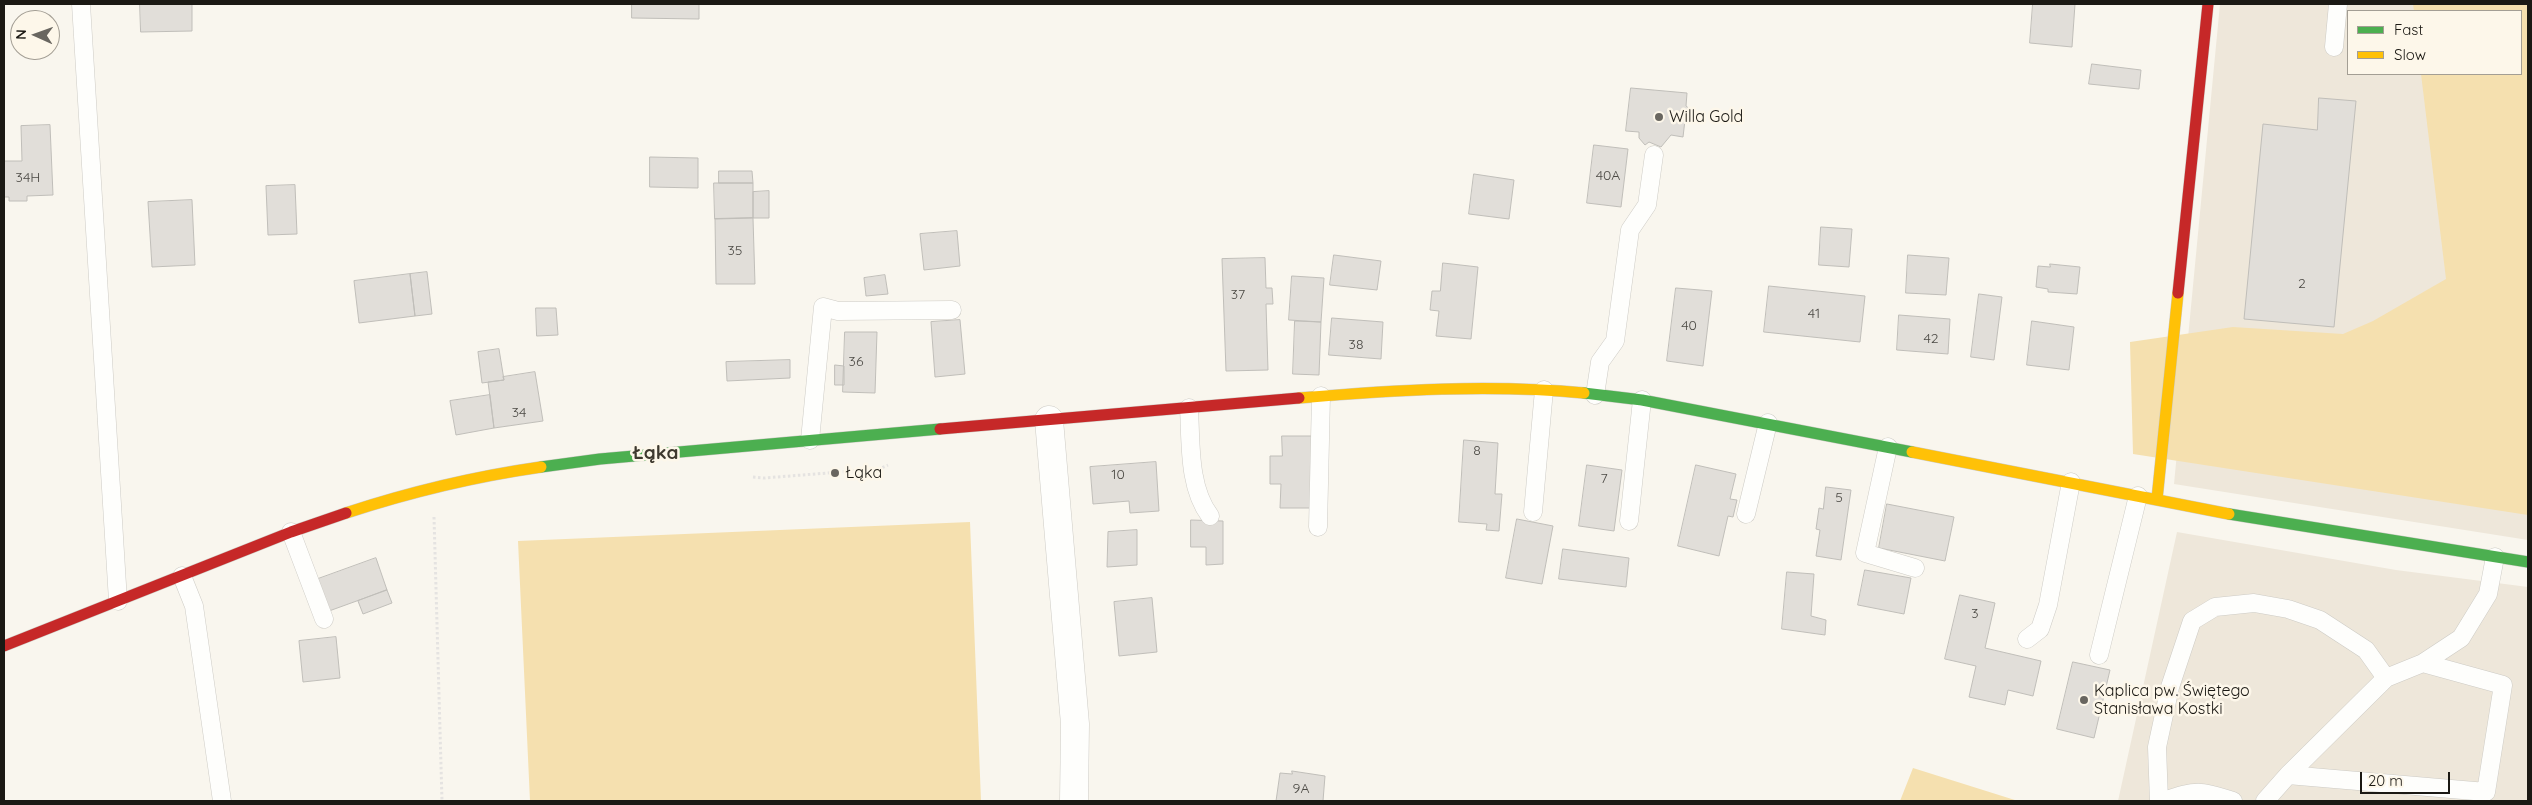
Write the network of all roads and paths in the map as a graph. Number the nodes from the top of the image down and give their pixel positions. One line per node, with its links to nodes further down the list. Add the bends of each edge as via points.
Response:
1 (81, 4): 30 (lane)
2 (2208, 4): 18 (main road)
3 (2338, 4): 4 (lane)
4 (2334, 47)
5 (1654, 155): 8 (lane, via 1647,205 1630,230 1615,341 1600,362)
6 (952, 310): 14 (lane, via 838,311 823,307)
7 (1544, 390): 8 (main road); 9 (main road, via 1474,389); 20 (lane)
8 (1595, 395): 10 (main road)
9 (1320, 396): 11 (main road); 24 (lane)
10 (1642, 400): 13 (main road); 23 (lane)
11 (1189, 408): 12 (main road); 22 (lane, via 1197,489)
12 (1049, 420): 14 (main road); 40 (street, via 1075,724)
13 (1768, 423): 15 (main road); 21 (lane)
14 (810, 440): 25 (main road, via 600,459 477,476 403,494)
15 (1888, 447): 16 (main road); 28 (lane, via 1865,554)
16 (2070, 482): 17 (main road); 32 (lane, via 2048,605 2040,629)
17 (2138, 496): 18 (main road); 34 (lane)
18 (2157, 499): 26 (main road)
19 (434, 512): 39 (path)
20 (1533, 512)
21 (1746, 514)
22 (1210, 516)
23 (1629, 521)
24 (1318, 527)
25 (291, 532): 29 (main road); 31 (lane)
26 (2496, 557): 27 (main road); 35 (lane, via 2488,594 2462,638)
27 (2528, 562)
28 (1915, 568)
29 (182, 576): 30 (main road); 38 (lane, via 194,606)
30 (118, 601): 33 (main road)
31 (324, 619)
32 (2027, 639)
33 (4, 646)
34 (2099, 655)
35 (2423, 663): 36 (lane); 37 (lane, via 2503,685 2486,792)
36 (2386, 678): 37 (lane); 41 (lane, via 2366,650 2320,620 2288,609 2254,603 2215,607 2192,621 2170,687 2157,747)
37 (2288, 775): 44 (lane)
38 (222, 801)
39 (442, 801)
40 (1074, 801)
41 (2159, 801)
42 (2164, 801): 43 (lane, via 2192,791)
43 (2233, 801)
44 (2265, 801)

